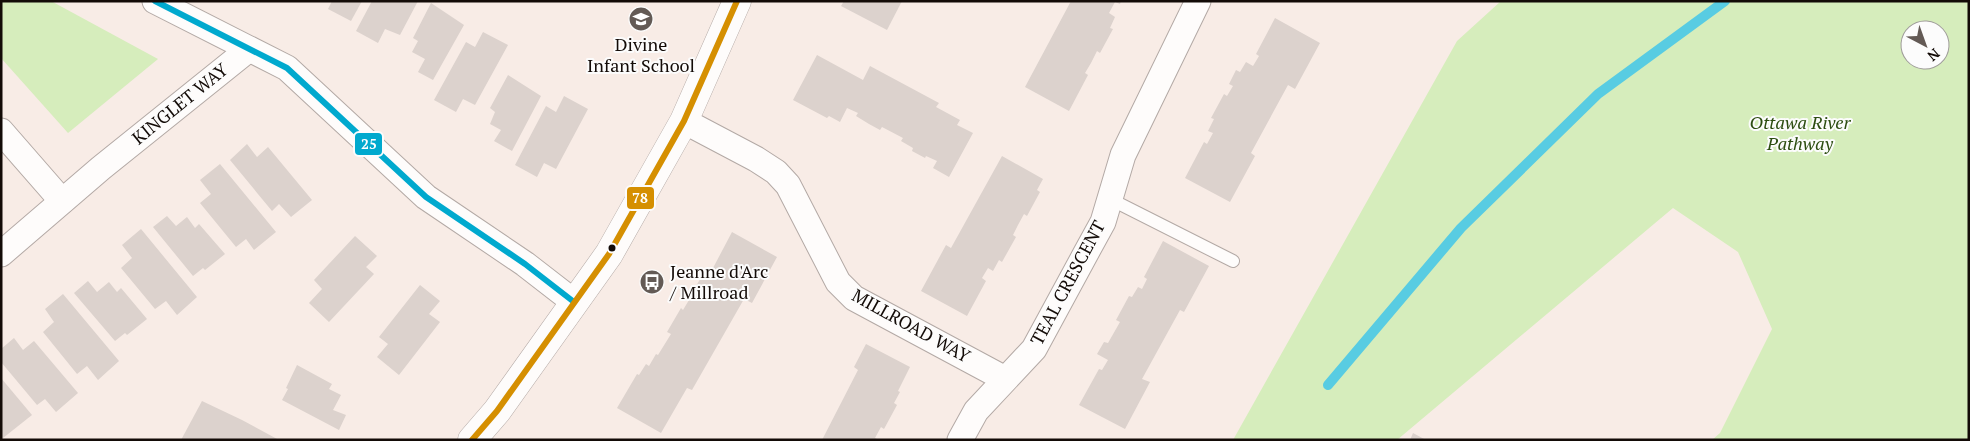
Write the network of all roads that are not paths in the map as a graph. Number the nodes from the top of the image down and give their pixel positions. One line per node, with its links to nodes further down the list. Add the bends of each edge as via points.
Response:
1 (155, 1): 4 (street)
2 (737, 1): 5 (main road)
3 (1198, 1): 7 (street, TEAL CRESCENT, via 1123,155)
4 (249, 49): 8 (street, KINGLET WAY); 11 (street, via 287,68 426,197 525,264)
5 (684, 121): 11 (main road, via 608,254); 12 (street, MILLROAD WAY, via 776,172 788,185 838,282 854,298)
6 (1, 131): 8 (street)
7 (1110, 198): 10 (lane); 12 (street, TEAL CRESCENT, via 1103,222 1034,349)
8 (62, 201): 9 (street, KINGLET WAY)
9 (1, 254)
10 (1233, 261)
11 (574, 302): 13 (main road, via 497,411)
12 (1005, 379): 14 (street, TEAL CRESCENT, via 976,411)
13 (472, 440)
14 (960, 440)

